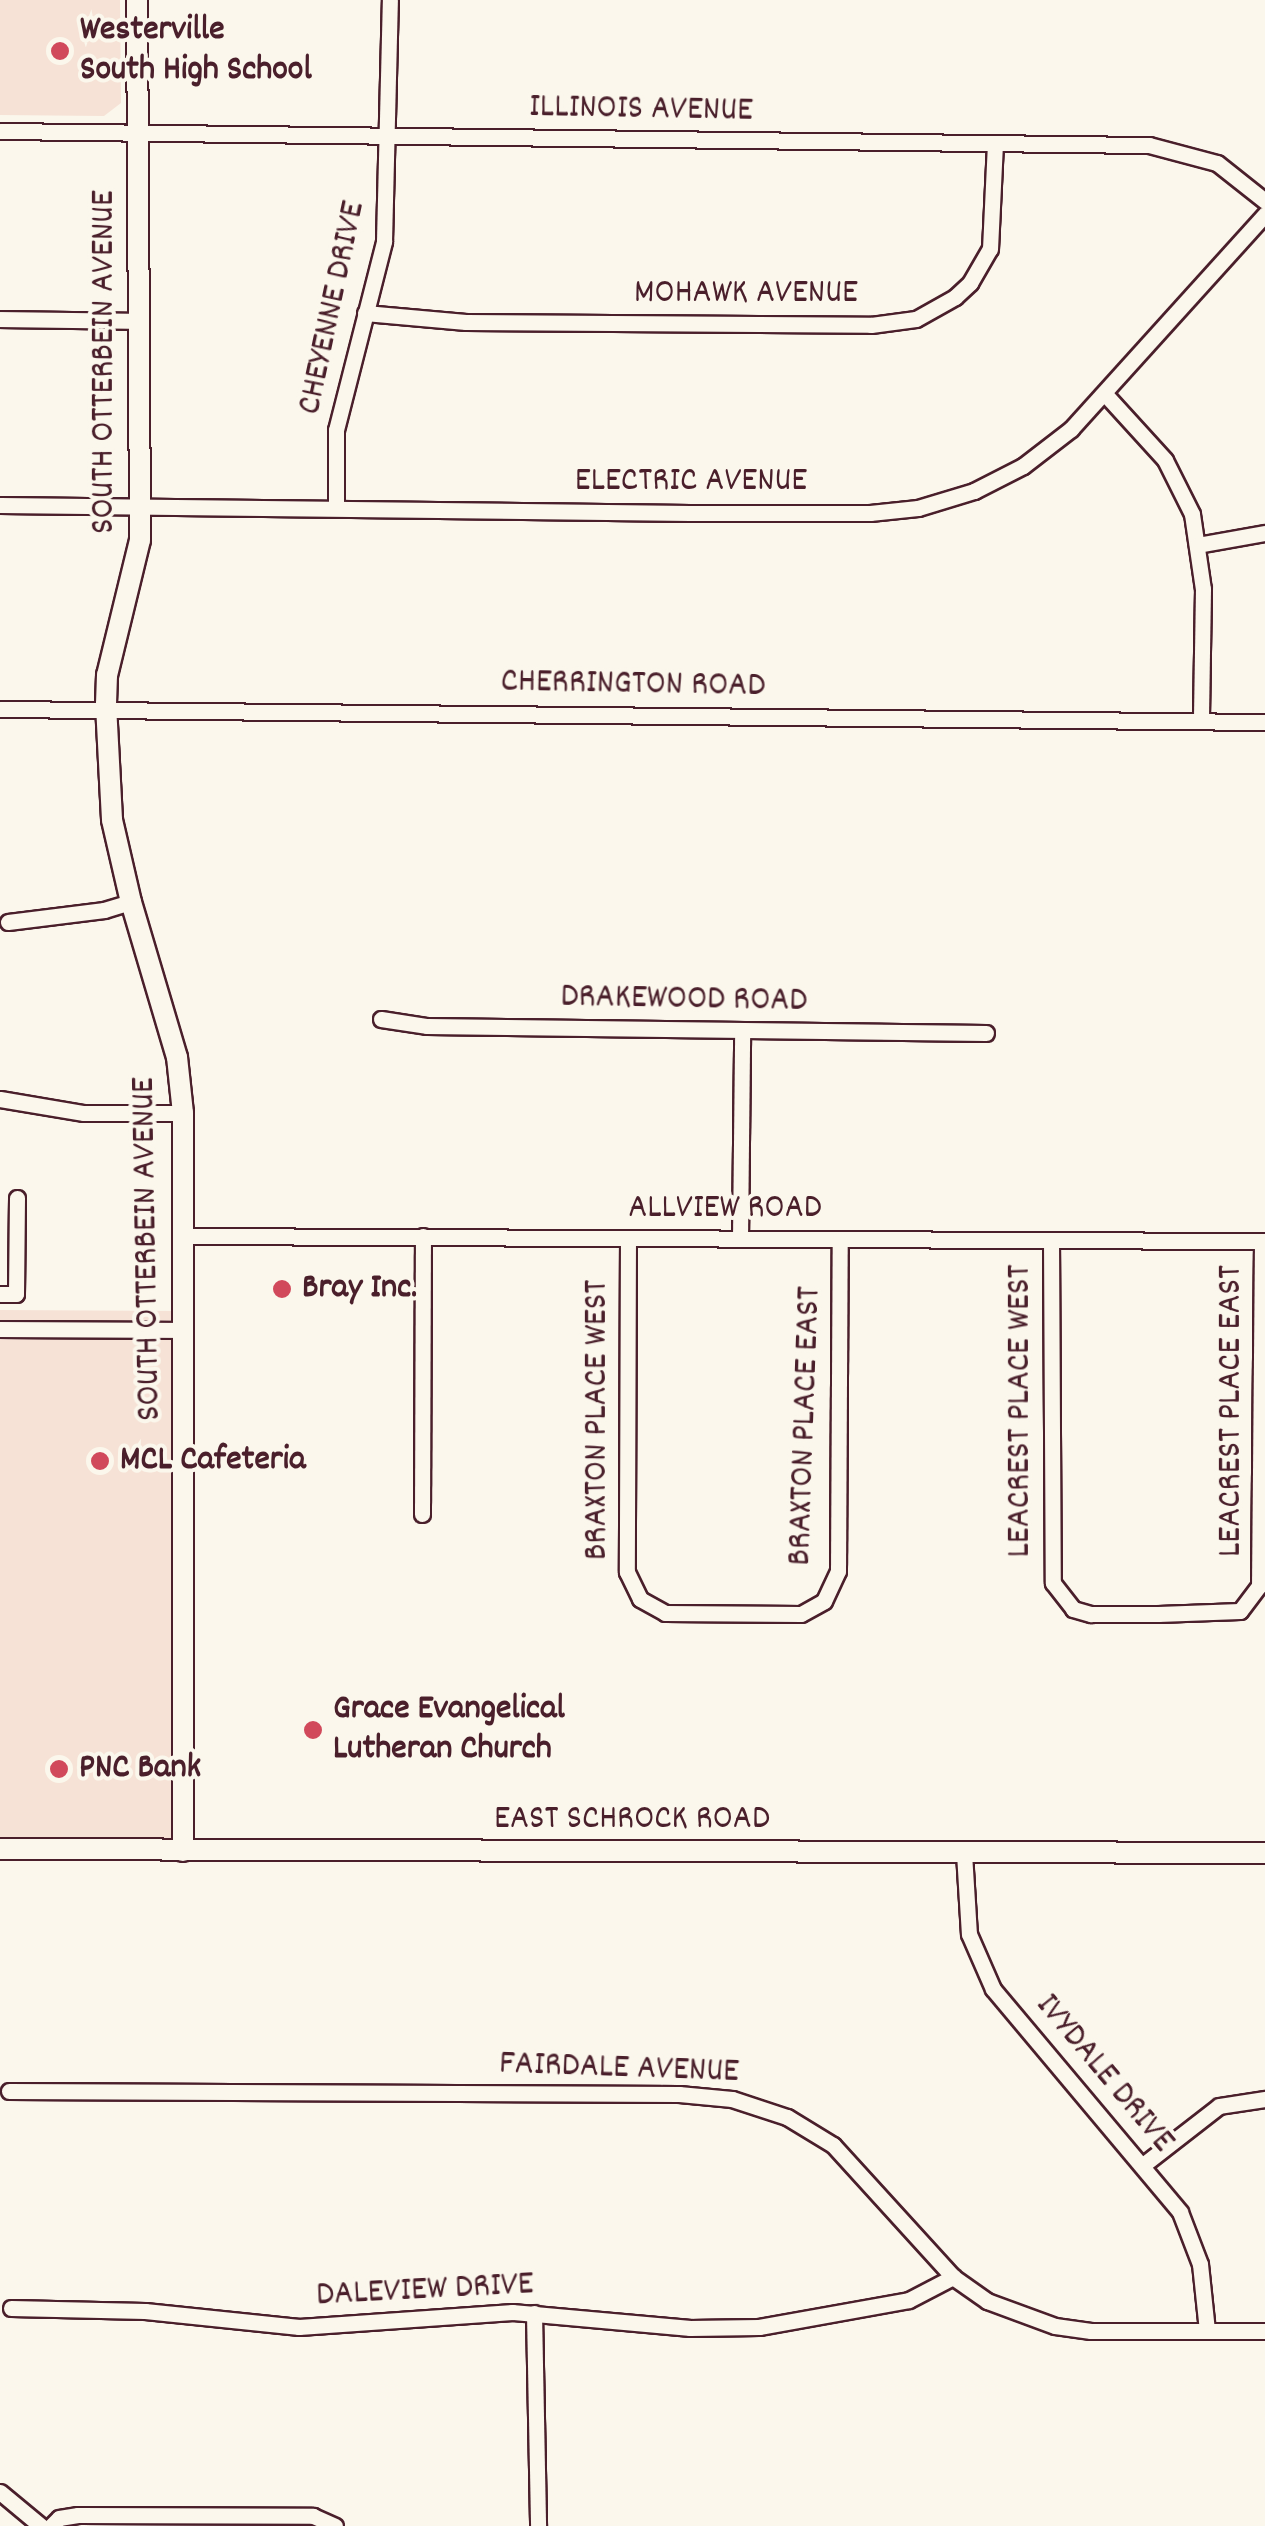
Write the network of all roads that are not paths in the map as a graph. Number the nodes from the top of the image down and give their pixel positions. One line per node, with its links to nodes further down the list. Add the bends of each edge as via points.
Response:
1 (137, 0): 4 (street, SOUTH OTTERBEIN AVENUE)
2 (390, 0): 5 (street, CHEYENNE DRIVE)
3 (0, 131): 4 (street, ILLINOIS AVENUE)
4 (138, 133): 5 (street, ILLINOIS AVENUE); 11 (street, SOUTH OTTERBEIN AVENUE)
5 (389, 138): 6 (street, ILLINOIS AVENUE); 9 (street, CHEYENNE DRIVE, via 384,242)
6 (995, 144): 7 (street, ILLINOIS AVENUE, via 1148,145 1217,163); 9 (street, MOHAWK AVENUE, via 990,249 970,283 916,319 871,325 485,322)
7 (1265, 201)
8 (1265, 214): 12 (street, ELECTRIC AVENUE)
9 (364, 314): 15 (street, CHEYENNE DRIVE, via 336,430)
10 (0, 319): 11 (street)
11 (139, 321): 14 (street, SOUTH OTTERBEIN AVENUE)
12 (1104, 394): 15 (street, ELECTRIC AVENUE, via 1023,466 974,491 918,508); 17 (street, via 1165,460 1192,514)
13 (0, 505): 14 (street, ELECTRIC AVENUE)
14 (140, 506): 15 (street, ELECTRIC AVENUE); 19 (street, SOUTH OTTERBEIN AVENUE, via 140,540 107,674)
15 (336, 508)
16 (1265, 533): 17 (street)
17 (1196, 545): 20 (street)
18 (0, 709): 19 (street, CHERRINGTON ROAD)
19 (107, 710): 20 (street, CHERRINGTON ROAD); 22 (street, SOUTH OTTERBEIN AVENUE, via 112,820)
20 (1201, 721): 21 (street, CHERRINGTON ROAD)
21 (1265, 722)
22 (131, 902): 23 (street); 28 (street, SOUTH OTTERBEIN AVENUE, via 177,1058)
23 (8, 922)
24 (382, 1020): 25 (street, DRAKEWOOD ROAD)
25 (742, 1032): 26 (street, DRAKEWOOD ROAD); 33 (street)
26 (986, 1033)
27 (0, 1100): 28 (street, via 84,1112)
28 (183, 1113): 30 (street, SOUTH OTTERBEIN AVENUE)
29 (17, 1198): 37 (street, via 16,1294)
30 (184, 1236): 31 (street, ALLVIEW ROAD); 39 (street, SOUTH OTTERBEIN AVENUE)
31 (424, 1236): 32 (street, ALLVIEW ROAD); 40 (street)
32 (628, 1238): 33 (street, ALLVIEW ROAD); 41 (street, BRAXTON PLACE WEST, via 627,1572)
33 (740, 1238): 34 (street, ALLVIEW ROAD)
34 (840, 1240): 35 (street, ALLVIEW ROAD); 41 (street, BRAXTON PLACE EAST, via 838,1571 824,1601 800,1614 665,1613)
35 (1050, 1240): 36 (street, ALLVIEW ROAD); 42 (street, LEACREST PLACE WEST, via 1052,1583 1073,1608 1090,1614)
36 (1264, 1242): 42 (street, LEACREST PLACE EAST, via 1259,1586 1240,1611)
37 (0, 1294)
38 (0, 1328): 39 (street)
39 (184, 1330): 44 (street, SOUTH OTTERBEIN AVENUE)
40 (422, 1514)
41 (640, 1599)
42 (1158, 1614)
43 (0, 1849): 44 (street, EAST SCHROCK ROAD)
44 (183, 1851): 45 (street, EAST SCHROCK ROAD)
45 (964, 1853): 46 (street, EAST SCHROCK ROAD); 49 (street, IVYDALE DRIVE, via 969,1934 994,1989)
46 (1265, 1853)
47 (9, 2091): 50 (street, FAIRDALE AVENUE, via 732,2099 787,2117 833,2145)
48 (1265, 2099): 49 (street, via 1219,2106)
49 (1143, 2165): 53 (street, IVYDALE DRIVE, via 1180,2212 1200,2264)
50 (953, 2277): 52 (street, DALEVIEW DRIVE, via 909,2300 759,2327 690,2328); 53 (street, FAIRDALE AVENUE, via 987,2301 1055,2326 1092,2332)
51 (11, 2308): 52 (street, DALEVIEW DRIVE, via 144,2311 299,2327)
52 (534, 2312): 61 (street)
53 (1207, 2330): 54 (street, FAIRDALE AVENUE)
54 (1265, 2331)
55 (0, 2492): 58 (street)
56 (124, 2521): 57 (street); 59 (street, via 78,2516)
57 (305, 2521): 60 (street)
58 (42, 2526)
59 (51, 2526)
60 (335, 2526)
61 (538, 2526)

